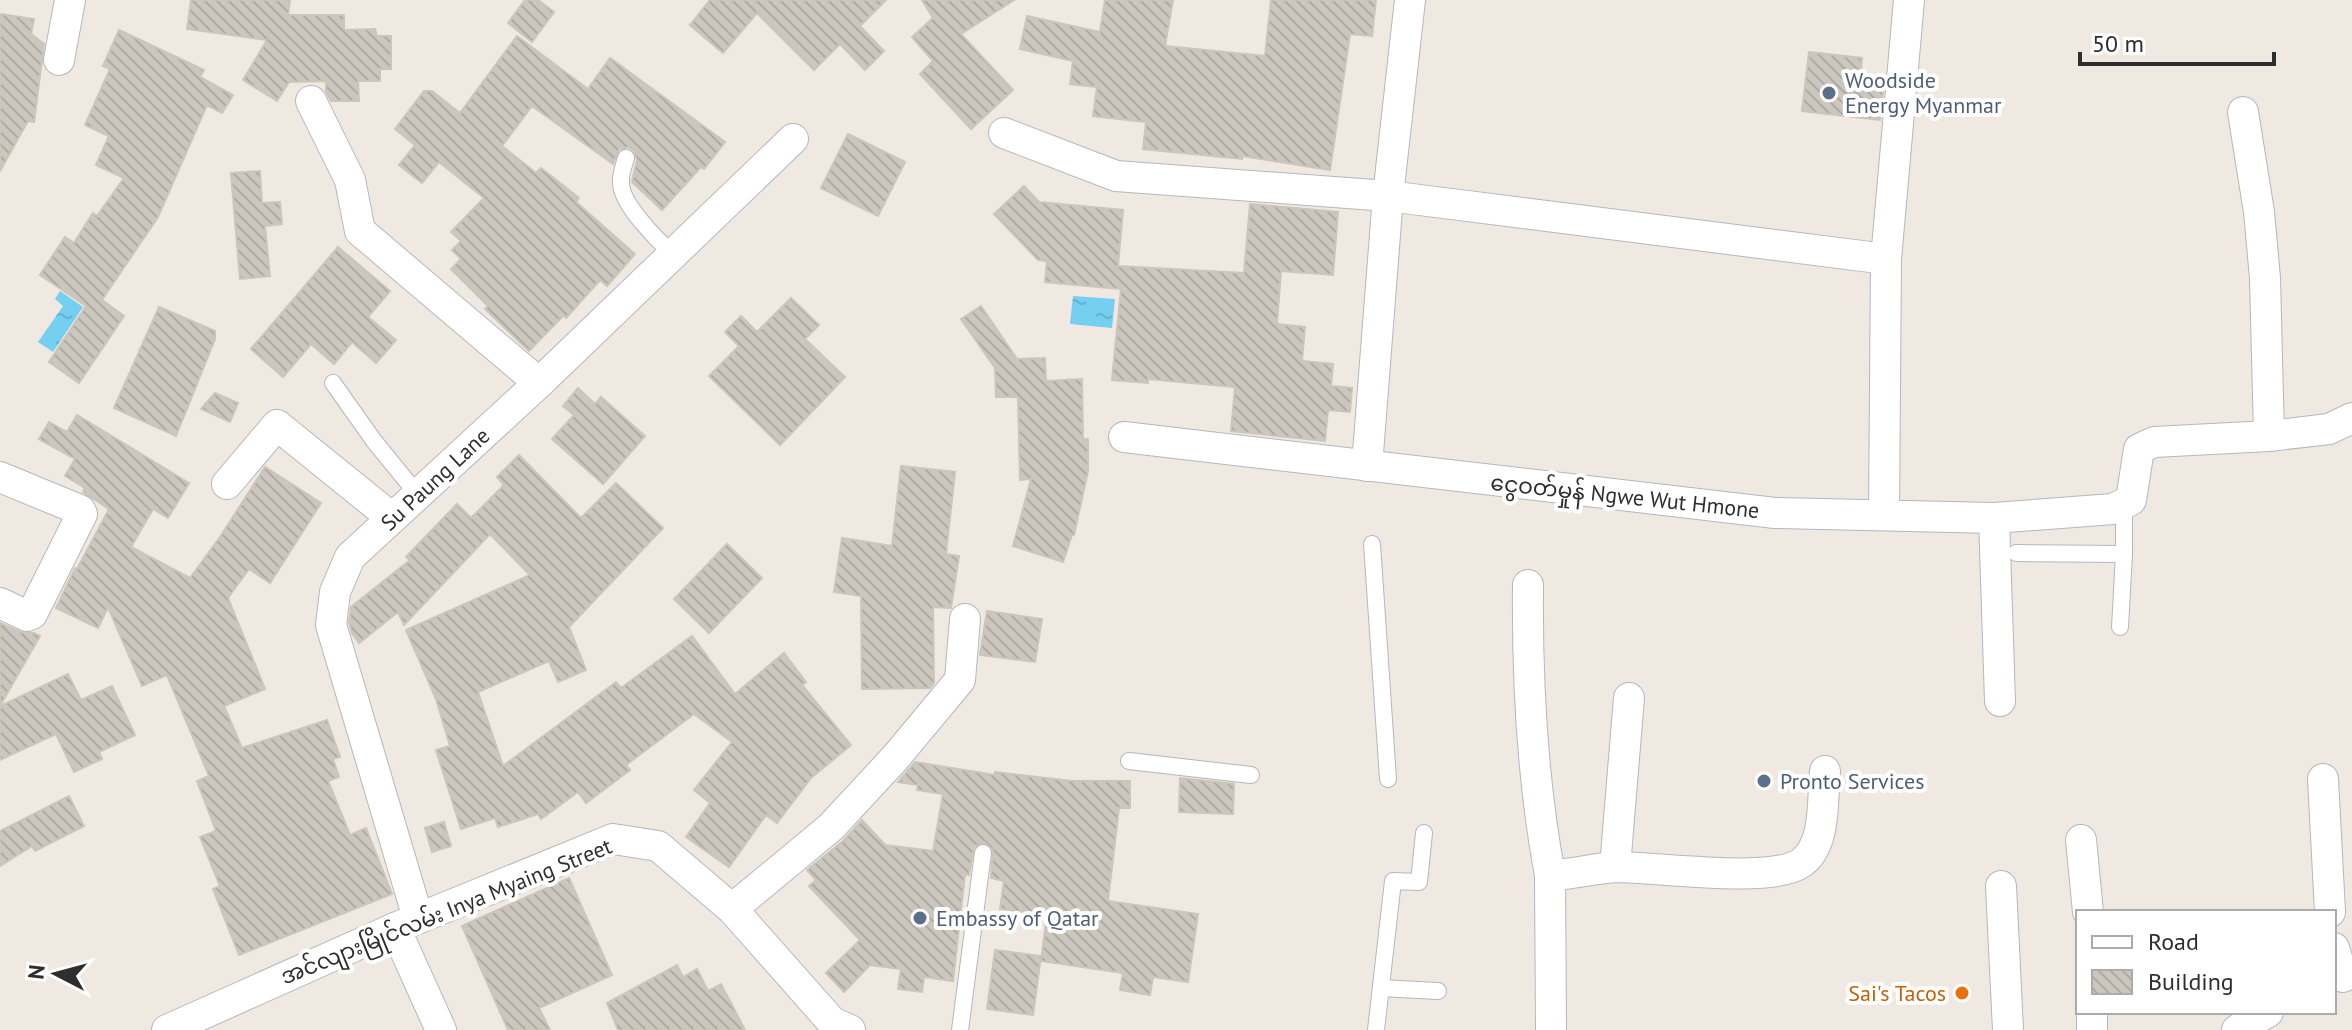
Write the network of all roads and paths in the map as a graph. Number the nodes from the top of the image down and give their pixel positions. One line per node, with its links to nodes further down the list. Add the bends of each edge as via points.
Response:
1 (70, 0): 4 (street)
2 (1410, 0): 10 (street)
3 (1909, 0): 12 (street)
4 (59, 60)
5 (311, 101): 14 (street, via 350,180 360,231)
6 (2243, 112): 16 (street, via 2265,278)
7 (1004, 133): 10 (street, via 1116,176)
8 (793, 139): 11 (street, Su Paung Lane)
9 (626, 158): 11 (lane, via 620,184 625,196)
10 (1388, 196): 12 (street); 18 (street)
11 (673, 254): 14 (street, Su Paung Lane)
12 (1886, 259): 23 (street)
13 (333, 383): 21 (lane)
14 (539, 383): 21 (street, Su Paung Lane)
15 (2352, 418): 16 (street, via 2329,429)
16 (2269, 436): 22 (street, via 2154,442 2139,449 2131,500)
17 (1124, 437): 18 (street, ငွေဝတ်မှုန် Ngwe Wut Hmone)
18 (1367, 466): 23 (street, ငွေဝတ်မှုန် Ngwe Wut Hmone, via 1775,513)
19 (0, 477): 30 (street, via 82,514 30,616)
20 (227, 484): 24 (street, via 277,425)
21 (418, 495): 24 (street, Su Paung Lane)
22 (2124, 504): 25 (street, ငွေဝတ်မှုန် Ngwe Wut Hmone); 28 (lane)
23 (1884, 515): 25 (street, ငွေဝတ်မှုန် Ngwe Wut Hmone)
24 (392, 518): 49 (street, Su Paung Lane, via 350,557 335,592 331,625)
25 (1994, 518): 34 (street)
26 (1372, 544): 38 (lane)
27 (2016, 553): 28 (lane)
28 (2124, 554): 32 (lane)
29 (1528, 585): 44 (street, via 1533,762)
30 (0, 603)
31 (965, 619): 46 (street, via 960,680 831,827)
32 (2120, 627)
33 (1629, 698): 43 (street)
34 (2000, 701)
35 (1129, 761): 37 (lane)
36 (1825, 771): 43 (street, via 1818,840 1802,863 1782,871 1741,873)
37 (1251, 775)
38 (1388, 779)
39 (2323, 779): 48 (street)
40 (1424, 833): 52 (lane, via 1419,882 1393,881)
41 (2081, 840): 47 (street)
42 (983, 853): 58 (lane)
43 (1615, 867): 44 (street)
44 (1550, 875): 60 (street)
45 (2001, 886): 61 (street)
46 (732, 909): 49 (street, အင်လျားမြိုင်လမ်း Inya Myaing Street, via 658,846 613,839); 55 (street, အင်လျားမြိုင်လမ်း Inya Myaing Street)
47 (2088, 910)
48 (2330, 910)
49 (406, 923): 56 (street, အင်လျားမြိုင်လမ်း Inya Myaing Street); 57 (street, Su Paung Lane)
50 (2336, 955): 51 (street)
51 (2343, 978)
52 (1381, 988): 53 (lane); 59 (lane)
53 (1438, 991)
54 (2265, 1014): 62 (street)
55 (837, 1027)
56 (167, 1030)
57 (441, 1030)
58 (960, 1030)
59 (1376, 1030)
60 (1551, 1030)
61 (2008, 1030)
62 (2237, 1030)

